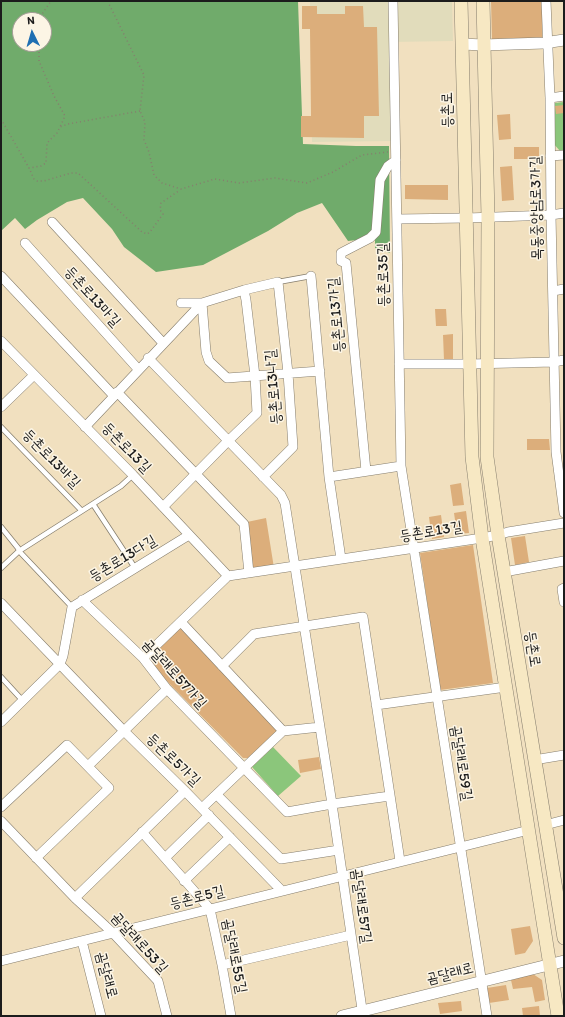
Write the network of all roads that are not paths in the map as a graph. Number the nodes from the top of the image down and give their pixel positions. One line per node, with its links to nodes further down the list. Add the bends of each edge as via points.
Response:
1 (393, 1): 12 (street, 등촌로35길)
2 (462, 1): 7 (main road, 등촌로)
3 (483, 1): 8 (main road, 등촌로)
4 (546, 1): 6 (street, 목동중앙남로3가길)
5 (564, 40): 6 (street)
6 (548, 42): 8 (street); 10 (street, 목동중앙남로3가길)
7 (462, 44): 8 (street); 18 (main road, 등촌로)
8 (483, 45): 16 (main road, 등촌로)
9 (564, 96): 10 (street)
10 (550, 98): 13 (street, 목동중앙남로3가길)
11 (564, 155): 13 (street)
12 (396, 156): 17 (street, 등촌로35길); 50 (street, 등촌로13가길, via 380,180 376,232 370,238 341,253 341,260 346,263)
13 (550, 156): 15 (street, 목동중앙남로3가길)
14 (564, 213): 15 (street)
15 (551, 215): 16 (street); 26 (street, 목동중앙남로3가길)
16 (488, 217): 18 (street); 36 (main road, 등촌로)
17 (397, 218): 18 (street); 34 (street, 등촌로35길)
18 (467, 218): 35 (main road, 등촌로)
19 (52, 222): 30 (street, 등촌로13마길)
20 (26, 243): 37 (street, 등촌로13마길)
21 (1, 276): 42 (street)
22 (311, 276): 23 (lane); 38 (street, 등촌로13가길)
23 (278, 282): 25 (street); 39 (street, 등촌로13나길)
24 (564, 289): 26 (street)
25 (244, 290): 28 (street); 41 (street, 등촌로13나길)
26 (553, 291): 33 (street, 목동중앙남로3가길)
27 (181, 302): 28 (street)
28 (202, 303): 30 (street); 41 (street, via 209,361 227,378)
29 (1, 341): 40 (street, 등촌로13길)
30 (163, 343): 31 (street)
31 (148, 358): 37 (street); 47 (street)
32 (564, 360): 33 (street)
33 (554, 362): 36 (street); 44 (street, 목동중앙남로3가길)
34 (400, 364): 35 (street); 49 (street, 등촌로35길)
35 (470, 364): 36 (street); 63 (main road, 등촌로, via 472,457)
36 (487, 364): 62 (main road, 등촌로, via 487,456)
37 (138, 369): 42 (street)
38 (320, 371): 39 (street); 54 (street, 등촌로13가길)
39 (288, 373): 41 (street); 53 (street, 등촌로13나길, via 293,447)
40 (34, 375): 43 (street); 46 (street, 등촌로13길)
41 (255, 376): 47 (street, 등촌로13나길, via 257,413)
42 (115, 394): 46 (street); 51 (street)
43 (1, 407)
44 (560, 413): 48 (street, 목동중앙남로3가길)
45 (1, 427): 57 (lane, 등촌로13바길)
46 (85, 427): 52 (street, 등촌로13길)
47 (228, 440): 51 (street); 53 (street)
48 (560, 463): 58 (street, 목동중앙남로3가길)
49 (401, 466): 50 (street); 64 (street, 등촌로35길)
50 (366, 471): 54 (street)
51 (196, 474): 56 (street); 72 (street, via 244,524)
52 (133, 475): 55 (lane); 56 (street, 등촌로13길)
53 (263, 477): 68 (street, via 281,495 285,503)
54 (329, 477): 66 (street, 등촌로13가길)
55 (93, 504): 57 (lane); 70 (lane)
56 (163, 507): 61 (street, 등촌로13길)
57 (81, 510): 65 (lane)
58 (564, 513)
59 (564, 523): 62 (street, 등촌로13길)
60 (1, 526): 65 (lane)
61 (190, 535): 70 (street, 등촌로13다길); 73 (street, 등촌로13길)
62 (498, 536): 63 (street, 등촌로13길); 71 (main road, 등촌로)
63 (482, 538): 64 (street, 등촌로13길); 85 (main road, 등촌로)
64 (414, 548): 66 (street, 등촌로13길); 87 (street, 곰달래로59길)
65 (19, 551): 69 (lane); 78 (lane)
66 (341, 559): 68 (street, 등촌로13길)
67 (564, 561): 71 (street)
68 (295, 566): 72 (street, 등촌로13길); 80 (street, 곰달래로57길)
69 (1, 568)
70 (135, 568): 75 (street, 등촌로13다길)
71 (504, 572): 95 (main road, 등촌로)
72 (249, 573): 73 (street, 등촌로13길)
73 (228, 576): 79 (street)
74 (564, 588): 76 (street)
75 (82, 600): 78 (street, 등촌로13다길); 81 (street, 곰달래로57가길)
76 (564, 602)
77 (1, 603): 82 (street)
78 (72, 607): 82 (street)
79 (181, 622): 81 (street); 83 (street)
80 (304, 625): 83 (street, via 254,634); 89 (street, via 363,617); 91 (street, 곰달래로57길)
81 (142, 658): 86 (street, 곰달래로57가길)
82 (60, 664): 88 (street); 92 (street, 등촌로5가길)
83 (222, 666): 93 (street)
84 (1, 677): 88 (lane)
85 (506, 687): 87 (street); 107 (main road, 등촌로)
86 (168, 689): 92 (street, 등촌로5가길); 97 (street, 곰달래로57가길)
87 (437, 697): 89 (street); 110 (street, 곰달래로59길)
88 (24, 701): 90 (street)
89 (376, 706): 100 (street)
90 (1, 722)
91 (320, 727): 93 (street); 101 (street, 곰달래로57길)
92 (124, 731): 96 (street, 등촌로5가길); 98 (street, 등촌로5가길)
93 (284, 731): 97 (street)
94 (564, 754): 95 (street)
95 (534, 760): 106 (main road, 등촌로)
96 (88, 766): 102 (street, via 67,745); 112 (street, via 109,788)
97 (244, 769): 99 (street, 등촌로5가길); 101 (street, 곰달래로57가길, via 287,812)
98 (185, 791): 103 (street, 등촌로5가길); 108 (street)
99 (217, 795): 103 (street, 등촌로5가길); 111 (street, via 281,859)
100 (390, 796): 101 (street); 114 (street)
101 (332, 804): 111 (street, 곰달래로57길)
102 (1, 807)
103 (206, 812): 109 (street, 등촌로5가길); 113 (street, 등촌로5가길)
104 (564, 820): 106 (street)
105 (1, 821): 112 (street, 곰달래로53길)
106 (545, 825): 122 (main road, 등촌로)
107 (529, 830): 110 (street, 등촌로5길); 127 (main road, 등촌로)
108 (142, 832): 113 (street, 곰달래로55길); 118 (street)
109 (230, 838): 116 (street); 117 (street, 등촌로5가길)
110 (461, 847): 114 (street, 등촌로5길); 128 (street, 곰달래로59길)
111 (339, 850): 115 (street, 곰달래로57길)
112 (36, 858): 118 (street, 곰달래로53길)
113 (165, 858): 116 (street, 곰달래로55길)
114 (400, 861): 115 (street, 등촌로5길)
115 (343, 876): 117 (street, 등촌로5길); 121 (street, 곰달래로57길)
116 (184, 880): 119 (street, 곰달래로55길)
117 (282, 891): 119 (street, 등촌로5길)
118 (75, 898): 120 (street, 곰달래로53길)
119 (210, 909): 120 (street, 등촌로5길); 126 (street, 곰달래로55길)
120 (113, 933): 123 (street, 등촌로5길); 131 (street, 곰달래로53길, via 158,981)
121 (351, 935): 126 (street); 129 (street, 곰달래로57길)
122 (564, 938)
123 (82, 941): 124 (street, 등촌로5길); 130 (street, 곰달래로)
124 (1, 961)
125 (564, 961): 127 (street, 곰달래로)
126 (222, 965): 132 (street, 곰달래로55길)
127 (549, 965): 128 (street, 곰달래로); 135 (main road, 등촌로)
128 (482, 982): 129 (street, 곰달래로); 134 (street, 곰달래로59길)
129 (362, 1014): 133 (street, 곰달래로)
130 (101, 1016)
131 (167, 1016)
132 (231, 1016)
133 (342, 1016)
134 (487, 1016)
135 (558, 1016)

